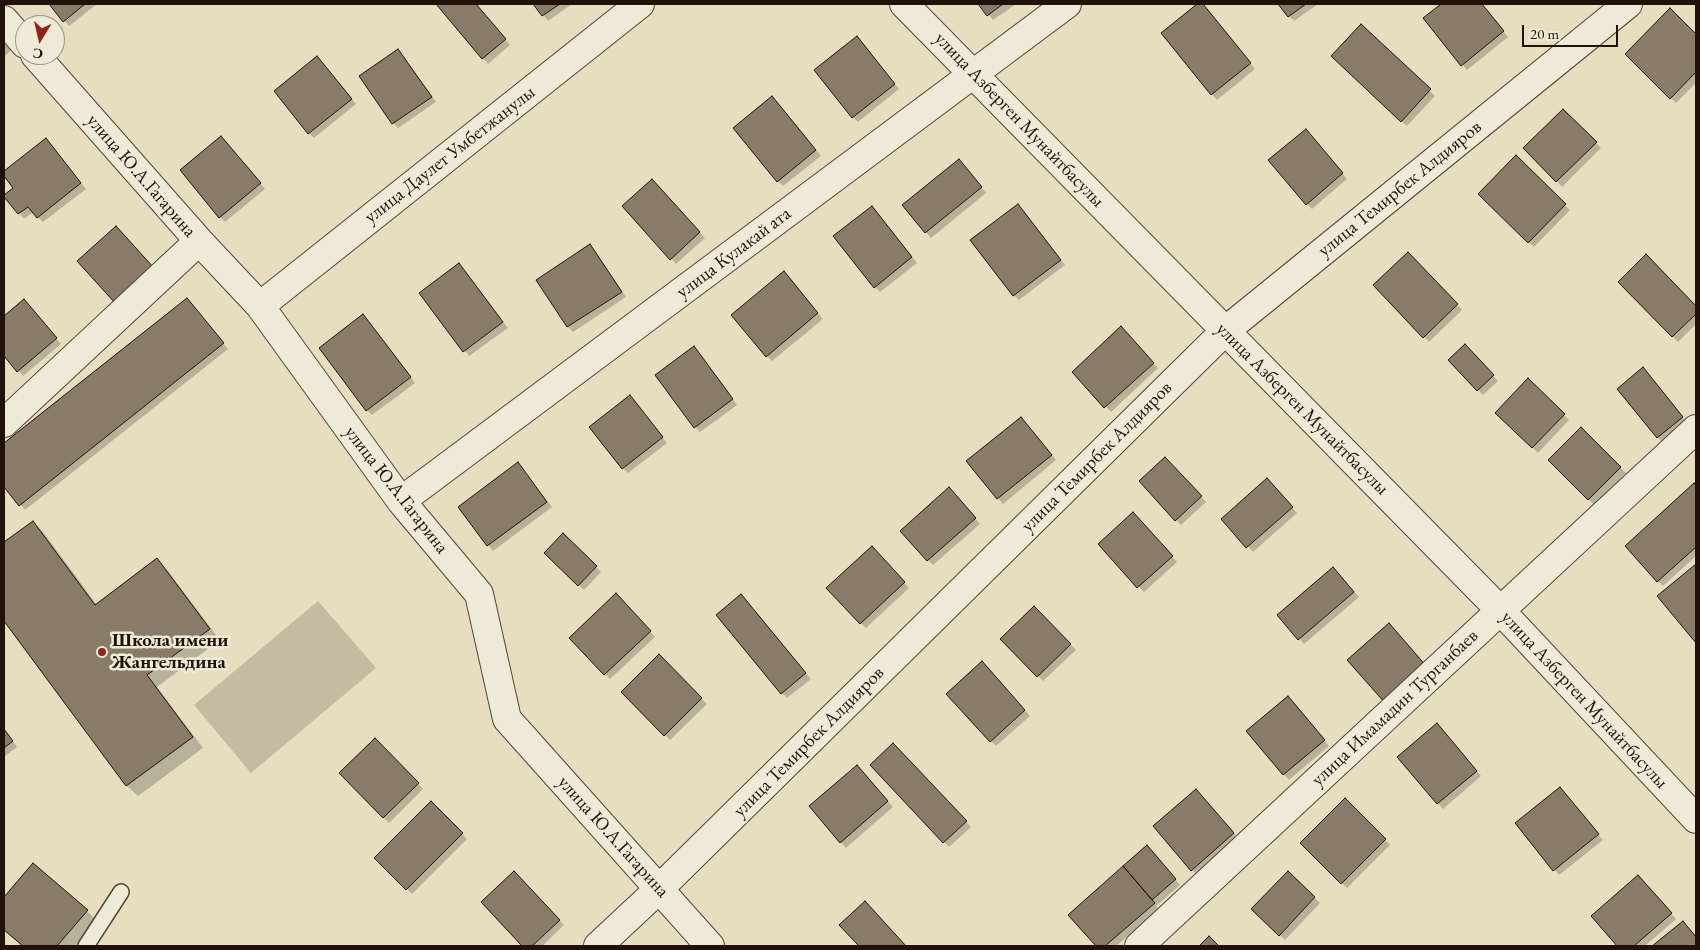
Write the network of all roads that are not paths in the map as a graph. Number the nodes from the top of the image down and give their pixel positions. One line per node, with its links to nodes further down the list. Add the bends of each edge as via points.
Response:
1 (640, 4): 10 (street, улица Даулет Умбетжанулы)
2 (904, 4): 8 (street, улица Азберген Мунайтбасулы)
3 (1067, 4): 8 (street, улица Кулакай ата)
4 (1628, 4): 11 (street, улица Темирбек Алдияров)
5 (4, 20): 6 (street)
6 (15, 33)
7 (44, 65): 9 (street, улица Ю.А.Гагарина)
8 (973, 75): 11 (street, улица Азберген Мунайтбасулы); 14 (street, улица Кулакай ата)
9 (199, 241): 10 (street, улица Ю.А.Гагарина); 12 (street)
10 (260, 306): 14 (street, улица Ю.А.Гагарина)
11 (1225, 330): 15 (street, улица Азберген Мунайтбасулы); 17 (street, улица Темирбек Алдияров)
12 (4, 423)
13 (1696, 429): 15 (street, улица Имамадин Турганбаев)
14 (401, 501): 17 (street, улица Ю.А.Гагарина, via 479,594 507,719)
15 (1500, 610): 16 (street, улица Азберген Мунайтбасулы); 22 (street, улица Имамадин Турганбаев)
16 (1696, 819)
17 (659, 889): 20 (street, улица Темирбек Алдияров); 21 (street, улица Ю.А.Гагарина)
18 (121, 892): 19 (lane)
19 (86, 946)
20 (598, 946)
21 (710, 946)
22 (1139, 946)

